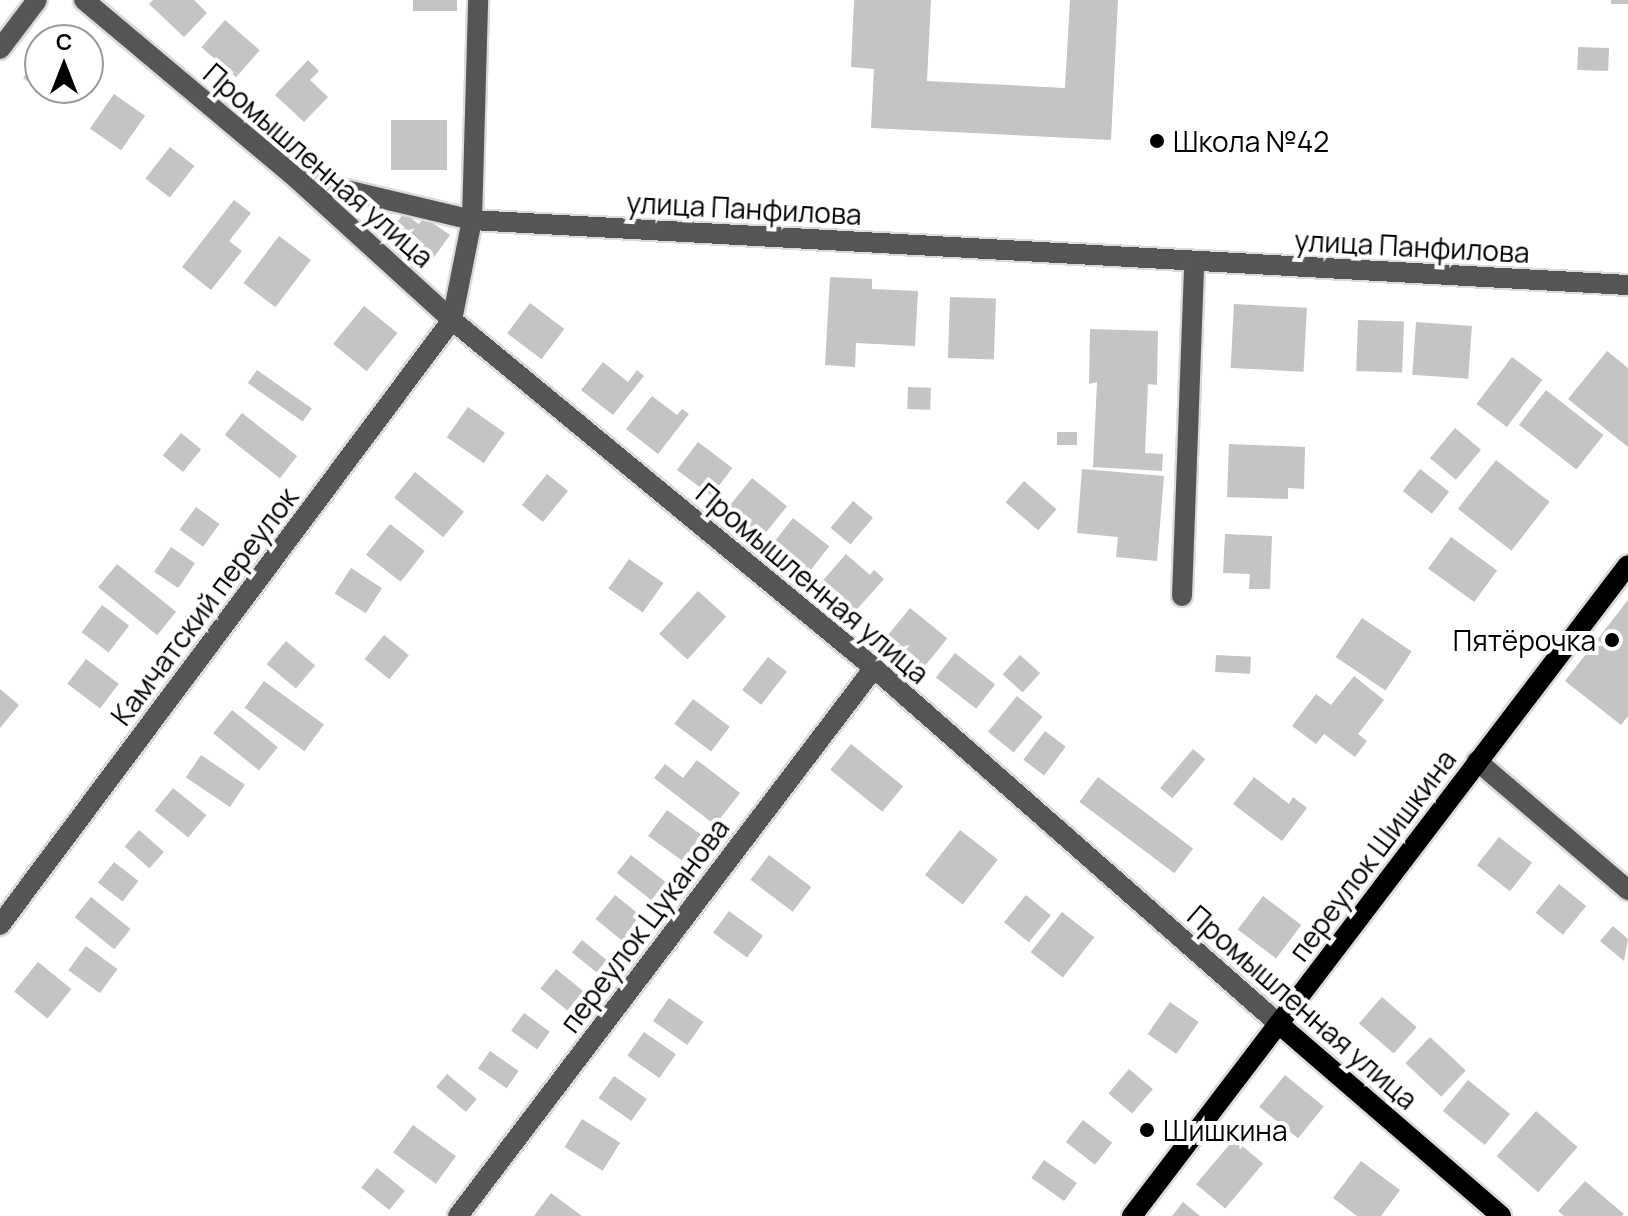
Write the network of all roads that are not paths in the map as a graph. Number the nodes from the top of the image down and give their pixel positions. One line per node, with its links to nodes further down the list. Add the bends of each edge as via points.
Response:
1 (37, 0): 4 (street)
2 (84, 0): 5 (street, Промышленная улица)
3 (478, 0): 6 (street)
4 (0, 49)
5 (296, 178): 6 (street, улица Панфилова); 9 (street, Промышленная улица)
6 (472, 220): 7 (street, улица Панфилова); 9 (street)
7 (1194, 262): 8 (street, улица Панфилова); 11 (street)
8 (1628, 285)
9 (452, 320): 12 (street, Промышленная улица); 15 (street, Камчатский переулок)
10 (1628, 565): 13 (main road, переулок Шишкина)
11 (1182, 596)
12 (874, 668): 16 (street, Промышленная улица); 17 (street, переулок Цуканова)
13 (1477, 761): 14 (street); 16 (main road, переулок Шишкина)
14 (1628, 890)
15 (0, 925)
16 (1280, 1025): 18 (main road, переулок Шишкина); 19 (main road, Промышленная улица)
17 (458, 1216)
18 (1132, 1216)
19 (1501, 1216)

